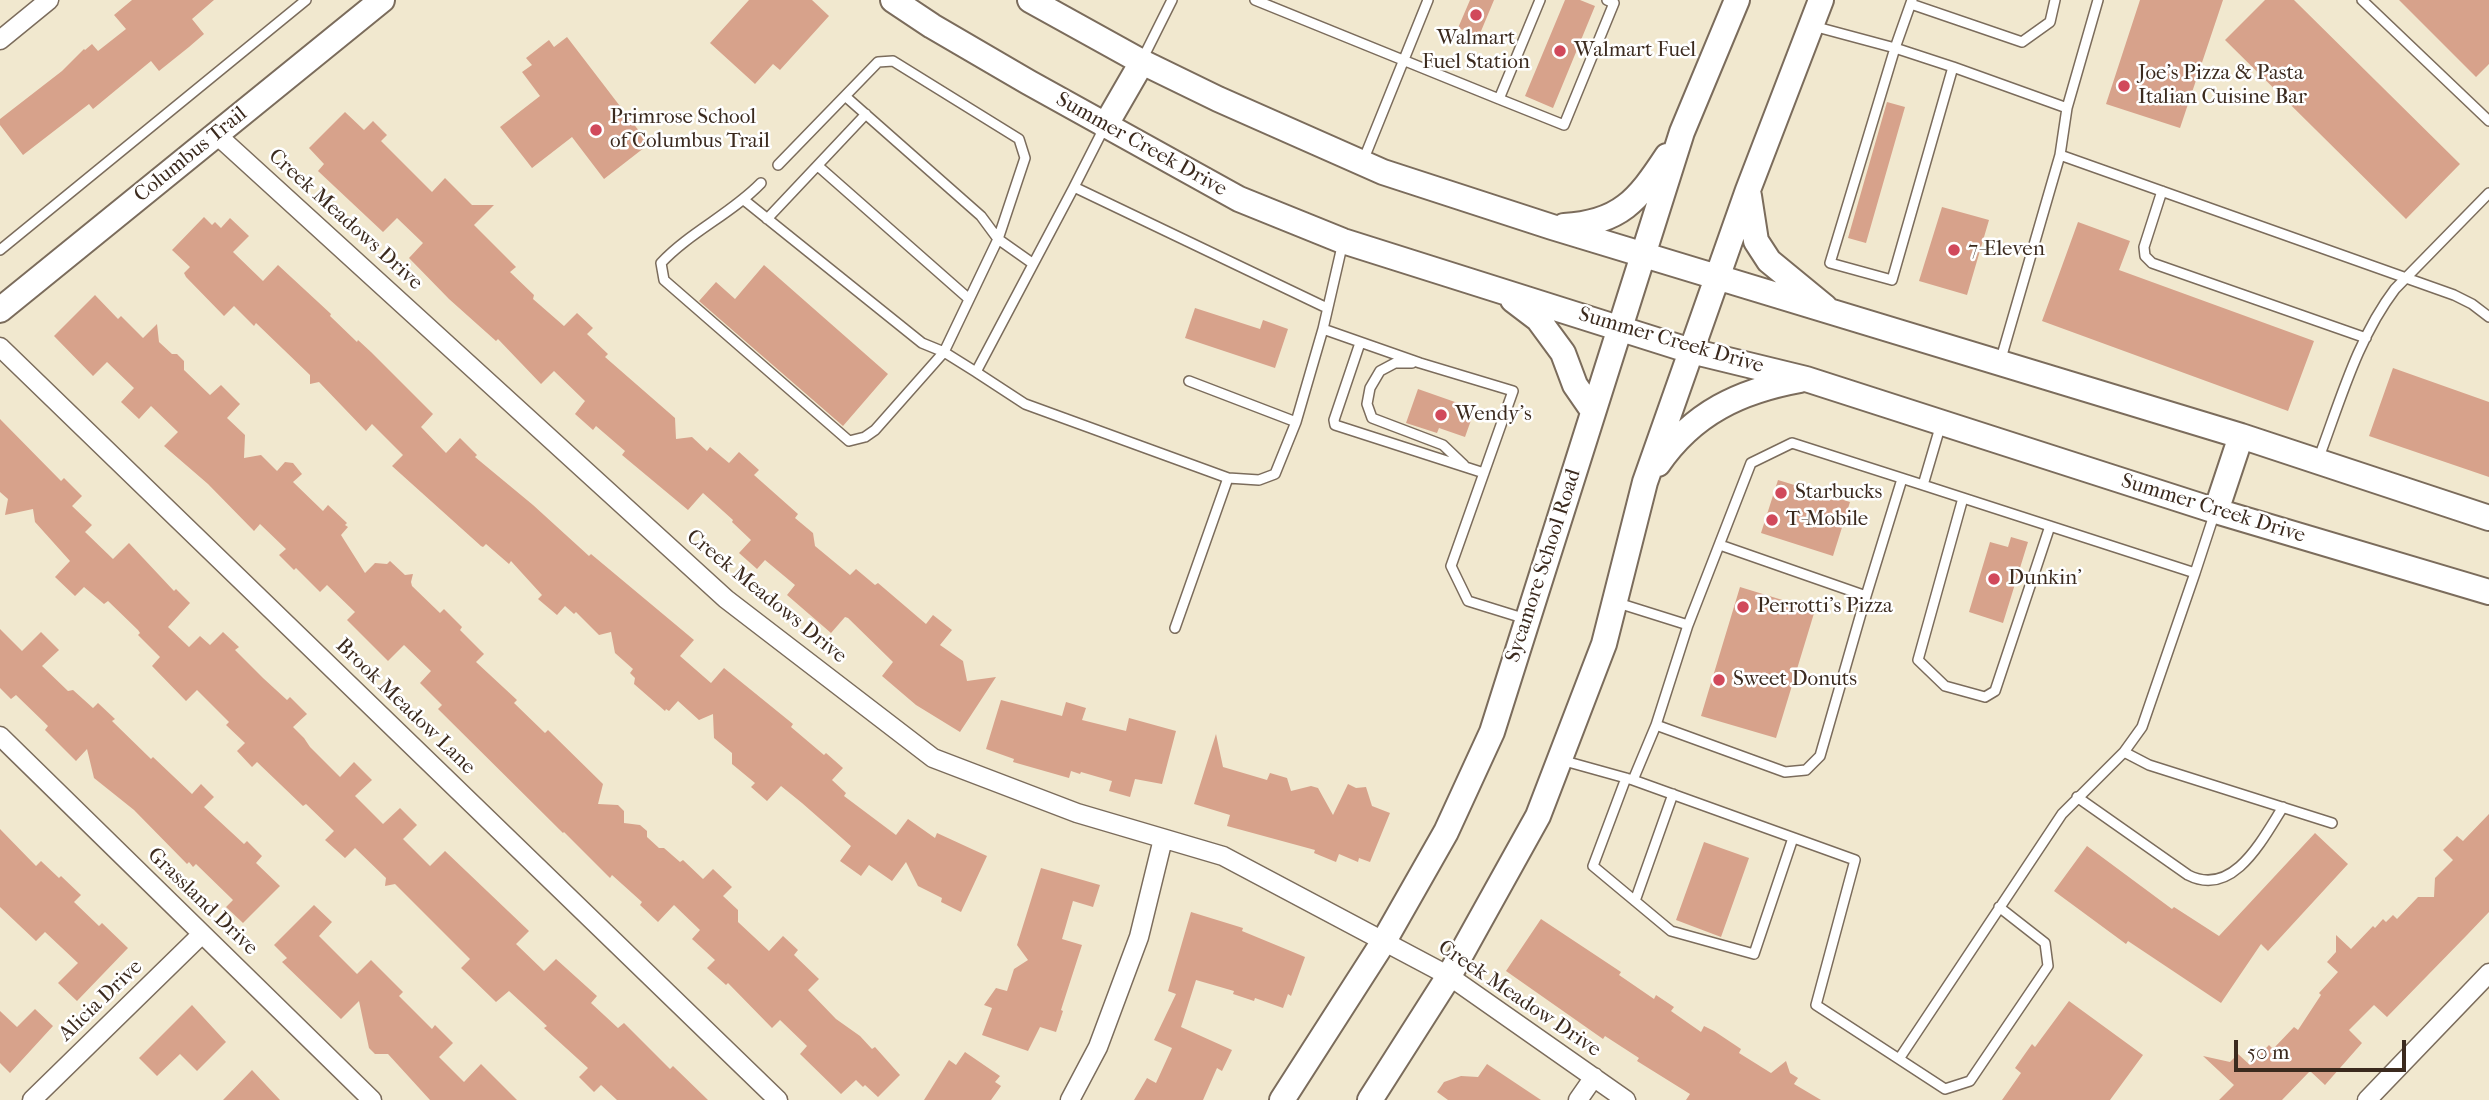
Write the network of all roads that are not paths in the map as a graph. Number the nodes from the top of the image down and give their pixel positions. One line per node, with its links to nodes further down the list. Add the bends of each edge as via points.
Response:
1 (49, 0): 18 (street)
2 (306, 0): 45 (lane)
3 (382, 0): 30 (main road, Columbus Trail)
4 (893, 0): 28 (main road, Summer Creek Drive)
5 (1030, 0): 21 (main road)
6 (1172, 0): 21 (lane)
7 (1255, 0): 20 (lane)
8 (1540, 0): 24 (lane)
9 (1607, 0): 24 (lane, via 1614,3 1564,125)
10 (1737, 0): 29 (main road, Sycamore School Road)
11 (1821, 0): 17 (main road)
12 (2055, 0): 16 (lane, via 2050,22 2022,42)
13 (2098, 0): 25 (lane)
14 (2362, 0): 27 (lane)
15 (1425, 1): 20 (lane)
16 (1912, 2): 19 (lane)
17 (1813, 26): 19 (lane); 37 (main road)
18 (0, 40)
19 (1895, 48): 22 (lane); 22 (lane, via 1830,263 1892,280)
20 (1402, 61): 24 (lane); 32 (lane)
21 (1142, 62): 28 (main road); 32 (main road)
22 (1953, 67): 25 (lane)
23 (845, 96): 26 (lane); 33 (lane); 43 (lane, via 878,62 893,61 1019,139 1025,158)
24 (1499, 99)
25 (2067, 108): 31 (lane)
26 (866, 114): 34 (lane); 43 (lane, via 981,216)
27 (2488, 118)
28 (1105, 126): 36 (lane); 44 (main road, Summer Creek Drive, via 1239,199)
29 (1682, 132): 42 (main road, via 1637,199 1589,225); 46 (main road, Sycamore School Road)
30 (217, 135): 53 (main road, Columbus Trail); 100 (street, Creek Meadows Drive, via 726,599 933,758 1077,813)
31 (2060, 155): 38 (lane); 64 (lane)
32 (1362, 163): 42 (main road)
33 (778, 165)
34 (818, 166): 41 (lane); 51 (lane)
35 (761, 183): 40 (lane)
36 (1074, 187): 47 (lane); 52 (lane)
37 (1748, 190): 48 (main road); 54 (main road, via 1756,241 1762,251)
38 (2161, 191): 49 (lane); 58 (lane, via 2144,247 2152,263)
39 (2489, 193): 49 (lane)
40 (744, 200): 41 (lane); 62 (lane, via 675,248 661,263 664,280 849,441 875,429)
41 (767, 219): 62 (lane, via 922,343)
42 (1552, 227): 46 (main road)
43 (998, 239): 47 (lane); 51 (lane)
44 (1343, 241): 50 (main road, Summer Creek Drive); 52 (lane)
45 (0, 250)
46 (1643, 255): 48 (main road); 56 (main road, Sycamore School Road)
47 (1032, 263): 65 (lane)
48 (1717, 278): 54 (main road); 61 (main road)
49 (2405, 278): 55 (lane, via 2472,303); 58 (lane, via 2382,306)
50 (1502, 290): 56 (main road, Summer Creek Drive); 68 (main road, via 1538,319 1563,353 1575,385)
51 (969, 299): 62 (lane)
52 (1327, 308): 57 (lane)
53 (0, 310)
54 (1830, 312): 64 (main road)
55 (2489, 317)
56 (1620, 327): 61 (main road, Summer Creek Drive); 68 (main road, Sycamore School Road)
57 (1323, 329): 59 (lane); 69 (lane)
58 (2365, 338): 72 (lane)
59 (1360, 342): 63 (lane); 73 (lane, via 1335,425)
60 (0, 347): 112 (street, Brook Meadow Lane)
61 (1691, 351): 66 (main road, Summer Creek Drive); 77 (main road)
62 (944, 352): 65 (lane)
63 (1420, 363): 73 (lane, via 1395,363 1380,372 1367,404 1372,418 1443,445); 74 (lane, via 1513,391)
64 (1999, 364): 71 (main road)
65 (976, 372): 75 (lane, via 1025,404)
66 (1806, 379): 70 (main road, Summer Creek Drive); 77 (main road, via 1738,396 1712,411 1664,454)
67 (1189, 381): 69 (lane)
68 (1594, 411): 88 (main road, Sycamore School Road)
69 (1296, 422): 75 (lane, via 1275,474 1259,480)
70 (1942, 423): 78 (lane); 80 (main road, Summer Creek Drive)
71 (2241, 436): 72 (main road); 80 (main road)
72 (2317, 461): 81 (main road)
73 (1467, 467): 74 (lane)
74 (1484, 473): 88 (lane, via 1451,566 1468,601)
75 (1228, 478): 90 (lane)
76 (1902, 479): 78 (lane); 83 (lane, via 1792,443 1751,463); 86 (lane)
77 (1645, 482): 87 (main road)
78 (1923, 485): 79 (lane)
79 (1963, 498): 82 (lane); 82 (lane, via 1918,660 1945,686 1985,696 1995,691)
80 (2216, 511): 84 (lane); 85 (main road, Summer Creek Drive)
81 (2489, 517)
82 (2050, 526): 84 (lane)
83 (1720, 545): 86 (lane); 89 (lane)
84 (2195, 573): 93 (lane, via 2142,727)
85 (2489, 592)
86 (1866, 596): 91 (lane, via 1820,756 1806,770 1785,772)
87 (1614, 602): 89 (lane); 94 (main road, via 1604,644)
88 (1527, 620): 105 (main road, Sycamore School Road, via 1492,732 1466,791)
89 (1688, 625): 91 (lane)
90 (1175, 628)
91 (1657, 724): 95 (lane)
92 (0, 736): 104 (street, Grassland Drive)
93 (2124, 752): 97 (lane); 98 (lane, via 2149,765)
94 (1559, 760): 95 (lane); 107 (main road, via 1538,816)
95 (1630, 779): 96 (lane); 102 (lane, via 1593,866)
96 (1673, 794): 101 (lane); 102 (lane)
97 (2077, 797): 98 (lane, via 2188,875 2210,882 2235,871); 103 (lane)
98 (2283, 807): 99 (lane)
99 (2332, 823)
100 (1163, 838): 105 (street, Creek Meadows Drive, via 1223,856); 113 (street, via 1139,937 1098,1047)
101 (1793, 838): 102 (lane, via 1754,954 1671,931); 108 (lane, via 1855,860 1816,1005)
102 (1635, 901)
103 (1999, 907): 108 (lane); 108 (lane, via 2045,943 2048,966 1970,1082 1945,1089)
104 (202, 934): 110 (street, Alicia Drive); 111 (street, Grassland Drive)
105 (1384, 941): 107 (street, Creek Meadow Drive); 114 (main road, Sycamore School Road)
106 (2489, 972): 118 (street)
107 (1449, 976): 109 (street, Creek Meadow Drive); 115 (main road)
108 (1899, 1059)
109 (1594, 1077): 116 (street); 117 (street, Creek Meadow Drive)
110 (32, 1100)
111 (372, 1100)
112 (778, 1100)
113 (1070, 1100)
114 (1282, 1100)
115 (1370, 1100)
116 (1578, 1100)
117 (1626, 1100)
118 (2367, 1100)

